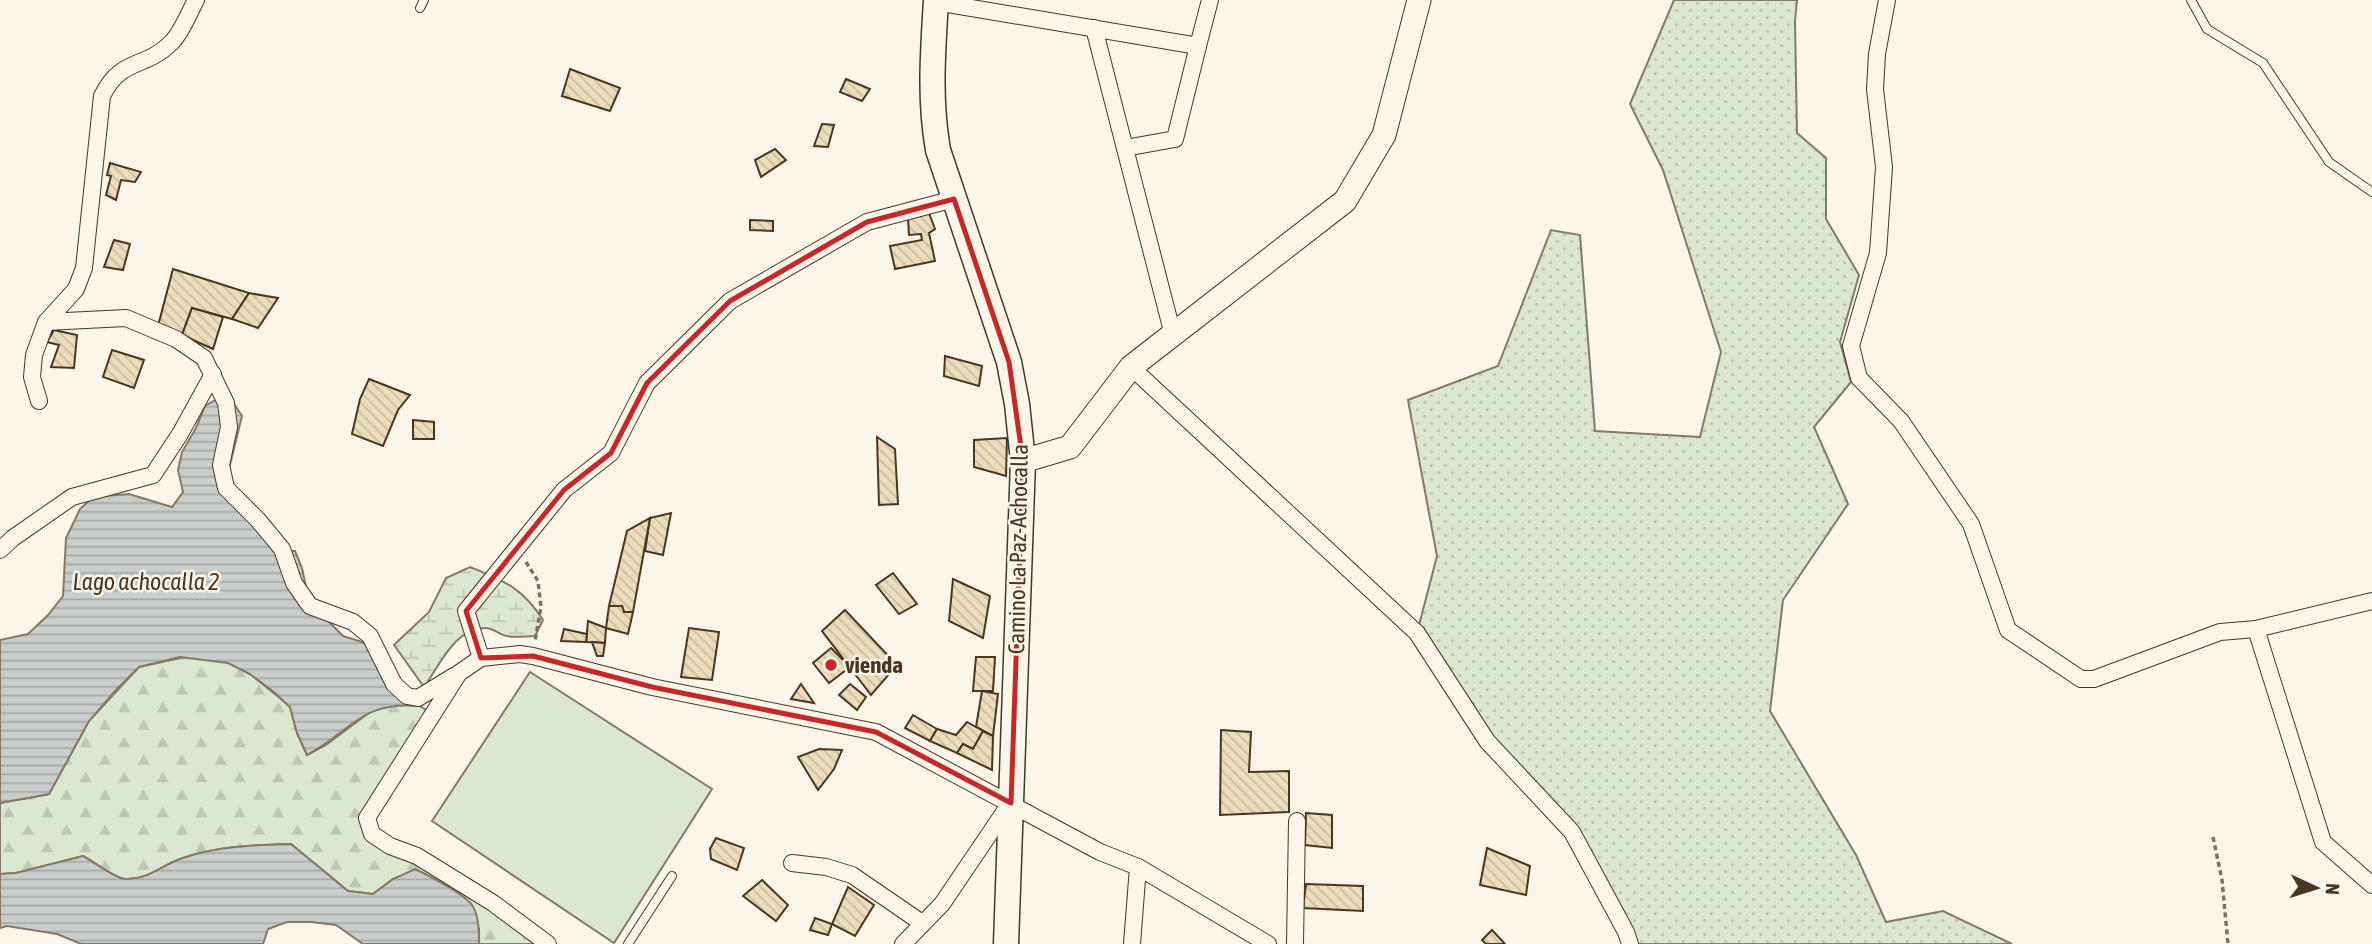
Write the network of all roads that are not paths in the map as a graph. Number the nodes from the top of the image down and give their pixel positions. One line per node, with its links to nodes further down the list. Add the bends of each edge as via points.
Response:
1 (196, 0): 12 (street, via 173,42 153,57 122,69 102,96 84,268 76,289)
2 (1210, 0): 8 (street)
3 (1419, 0): 13 (main road, via 1384,135 1345,201)
4 (1887, 0): 20 (street, via 1875,89 1884,167 1878,253 1851,346 1859,378 1900,421 1971,524 2008,630 2081,678 2095,679 2220,632)
5 (2192, 0): 10 (lane, via 2207,29 2263,63 2329,162)
6 (936, 1): 7 (street); 11 (main road, Camino La Paz-Achocalla, via 932,115)
7 (1094, 28): 8 (street); 9 (street)
8 (1198, 46): 9 (street, via 1175,139)
9 (1125, 148): 13 (street)
10 (2372, 192)
11 (954, 199): 17 (main road, Camino La Paz-Achocalla, via 1009,362); 21 (street, via 867,222 730,301 647,383 611,453 564,490 466,611)
12 (46, 322): 15 (street, via 126,318 176,339 204,358); 16 (street, via 32,377)
13 (1173, 335): 14 (main road)
14 (1131, 367): 17 (main road, via 1070,447); 37 (street, via 1417,633 1487,741 1572,832)
15 (213, 374): 18 (street, via 153,475 72,497); 22 (street, via 226,403 229,427 221,465 226,488 282,549 294,583 310,606 353,622 370,636 394,684 407,696 418,698)
16 (39, 401)
17 (1023, 461): 23 (main road, Camino La Paz-Achocalla)
18 (0, 550)
19 (2372, 601): 20 (street)
20 (2256, 629): 28 (street, via 2323,842)
21 (481, 658): 22 (street); 23 (street, via 533,656 652,687 876,732)
22 (459, 673): 30 (street, via 372,808 367,818 372,834 450,876)
23 (1011, 803): 26 (street, via 1100,852); 29 (street, via 942,904); 33 (main road, Camino La Paz-Achocalla)
24 (1297, 821): 36 (street)
25 (792, 863): 29 (street, via 852,875)
26 (1138, 867): 34 (street); 35 (street)
27 (672, 876): 31 (lane)
28 (2372, 885)
29 (922, 923): 32 (street)
30 (548, 944)
31 (628, 944)
32 (903, 944)
33 (1006, 944)
34 (1132, 944)
35 (1268, 944)
36 (1295, 944)
37 (1630, 944)

